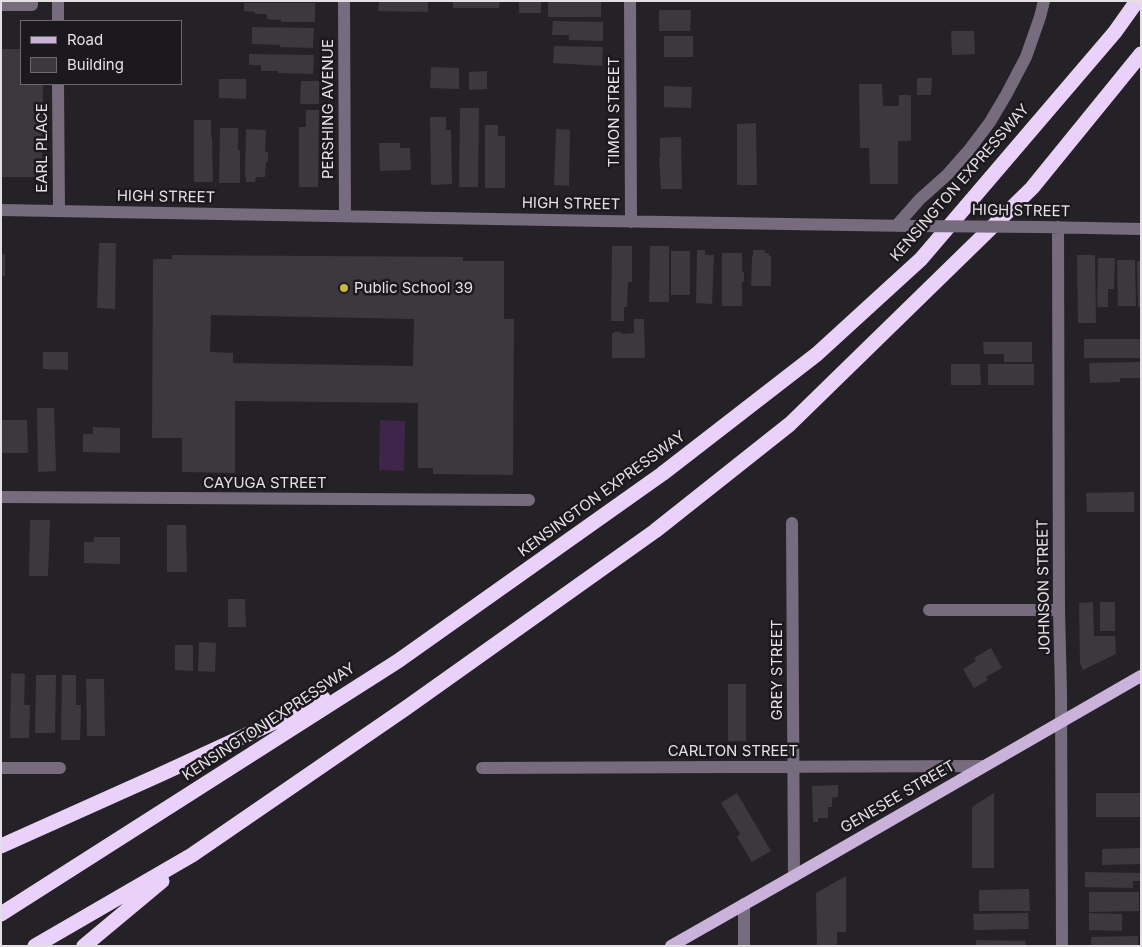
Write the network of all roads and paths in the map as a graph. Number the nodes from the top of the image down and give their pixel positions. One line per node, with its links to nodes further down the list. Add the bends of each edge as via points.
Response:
1 (32, 1): 7 (street, via 32,5)
2 (58, 1): 8 (street)
3 (344, 1): 13 (street, PERSHING AVENUE)
4 (630, 1): 14 (street, TIMON STREET)
5 (1044, 1): 15 (street, via 1026,56 990,122 947,175)
6 (1137, 1): 23 (highway, KENSINGTON EXPRESSWAY, via 1115,32 920,260 817,354 662,474)
7 (1, 5)
8 (58, 20)
9 (1141, 54): 32 (highway, via 1032,188 790,424 655,531)
10 (58, 85): 12 (street, EARL PLACE)
11 (1, 210): 12 (street, HIGH STREET)
12 (58, 211): 13 (street, HIGH STREET)
13 (345, 216): 14 (street, HIGH STREET)
14 (631, 222): 15 (street, HIGH STREET)
15 (897, 225): 16 (street, HIGH STREET, bridge)
16 (1058, 227): 17 (street, HIGH STREET); 22 (street, JOHNSON STREET)
17 (1141, 228)
18 (1, 497): 19 (street, CAYUGA STREET)
19 (528, 500)
20 (792, 523): 27 (street, GREY STREET)
21 (929, 610): 22 (street)
22 (1060, 610): 25 (street, JOHNSON STREET)
23 (398, 661): 31 (highway, via 292,714); 35 (highway, KENSINGTON EXPRESSWAY)
24 (1141, 676): 25 (main road, GENESEE STREET)
25 (1061, 722): 26 (main road, GENESEE STREET); 40 (street, JOHNSON STREET)
26 (984, 766): 27 (street, CARLTON STREET); 33 (main road, GENESEE STREET)
27 (793, 767): 30 (street, CARLTON STREET); 33 (street, GREY STREET)
28 (1, 768): 29 (street)
29 (60, 768)
30 (482, 768)
31 (1, 846)
32 (192, 855): 36 (highway); 37 (highway)
33 (794, 876): 34 (main road, GENESEE STREET)
34 (744, 904): 38 (main road, GENESEE STREET); 39 (street)
35 (1, 914)
36 (35, 946)
37 (84, 946)
38 (670, 946)
39 (744, 946)
40 (1062, 946)

